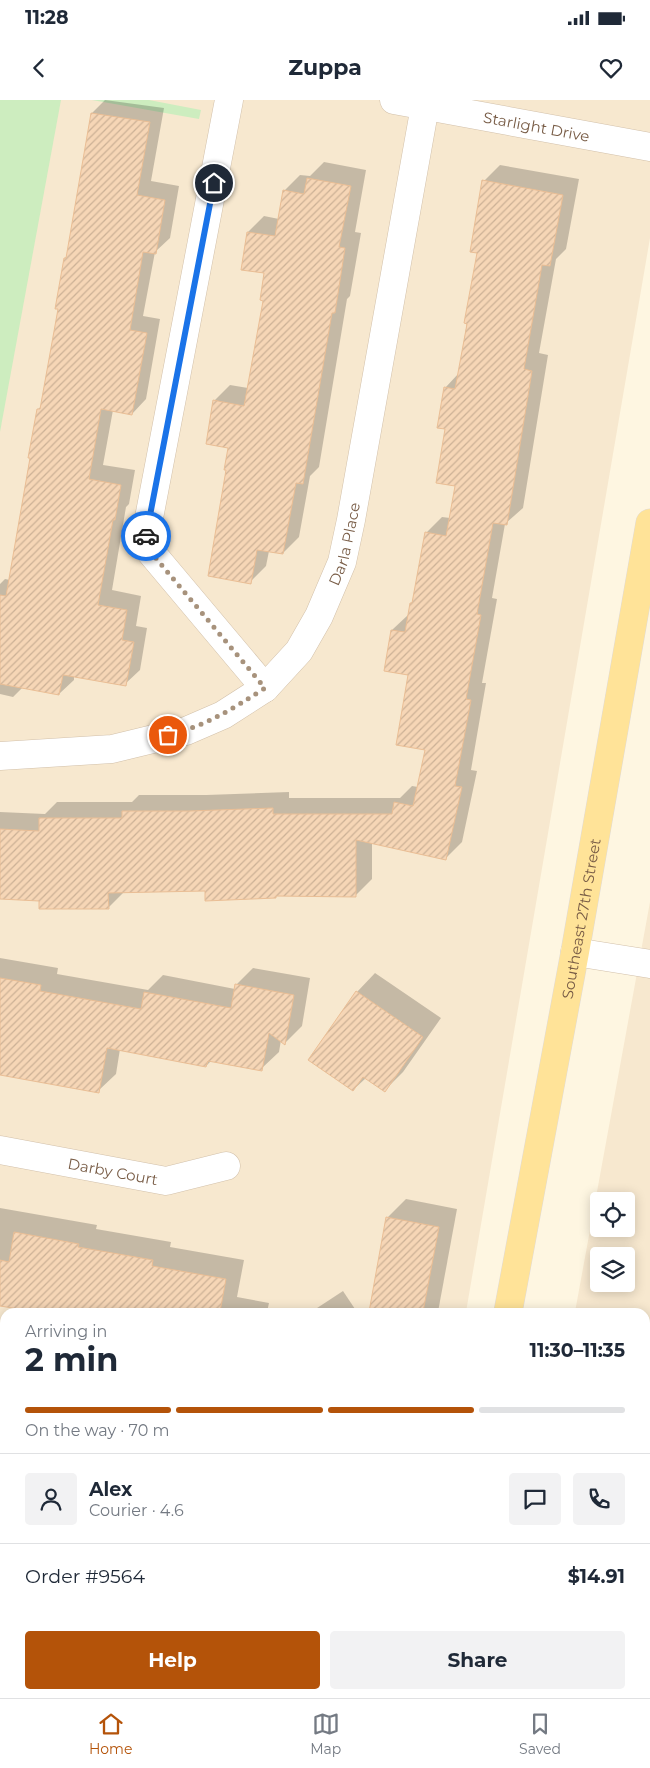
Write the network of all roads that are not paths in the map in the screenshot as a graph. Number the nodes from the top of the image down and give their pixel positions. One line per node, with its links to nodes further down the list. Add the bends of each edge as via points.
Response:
1 (229, 100): 6 (street, via 144,544)
2 (394, 100): 3 (street, Starlight Drive)
3 (425, 106): 4 (street, Starlight Drive); 6 (street, Darla Place, via 342,562 319,616 298,651)
4 (650, 148)
5 (650, 523): 8 (main road, Southeast 27th Street)
6 (265, 688): 7 (street, Darla Place, via 223,715 186,731 112,749)
7 (0, 756)
8 (575, 952): 9 (street); 12 (main road, Southeast 27th Street)
9 (650, 964)
10 (0, 1150): 11 (street, Darby Court, via 166,1181)
11 (226, 1166)
12 (509, 1308)

